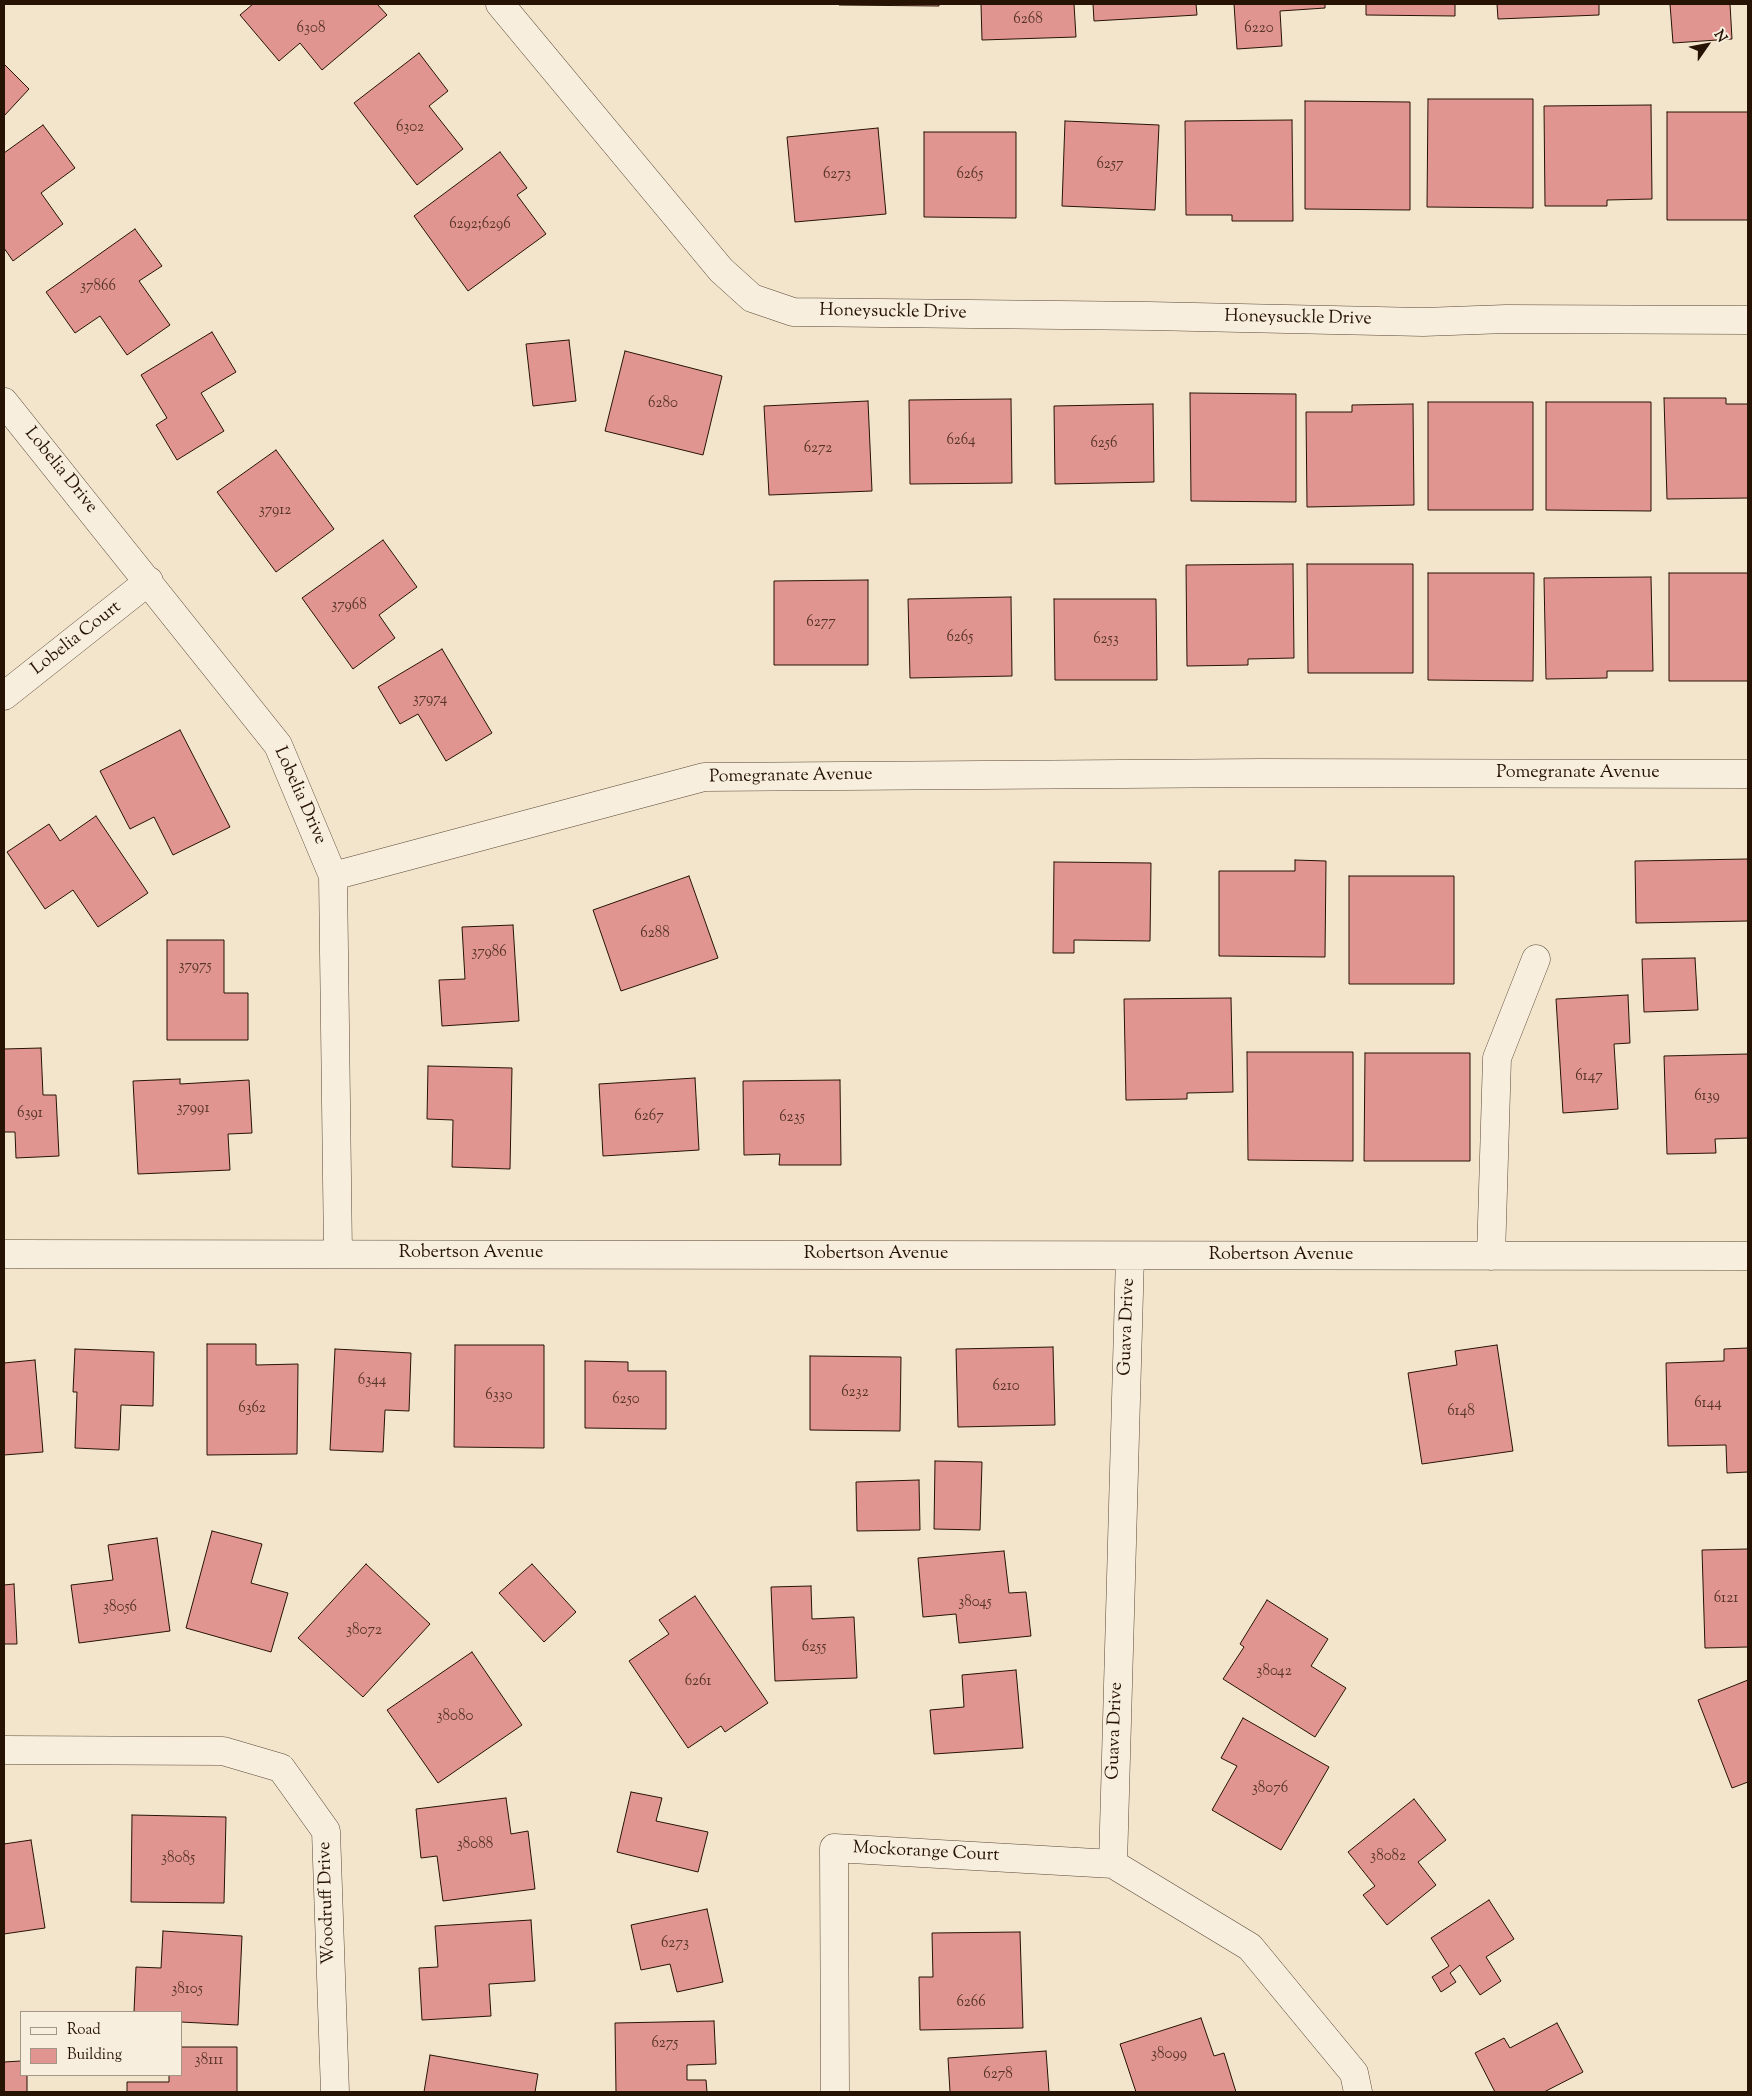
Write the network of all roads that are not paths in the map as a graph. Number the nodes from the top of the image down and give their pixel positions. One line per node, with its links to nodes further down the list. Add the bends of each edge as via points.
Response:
1 (506, 6): 2 (street, Honeysuckle Drive, via 721,270 752,298 793,312 1423,322)
2 (1748, 320)
3 (4, 402): 4 (street, Lobelia Drive)
4 (149, 581): 5 (street, Lobelia Court); 7 (street, Lobelia Drive, via 278,745)
5 (4, 696)
6 (1748, 774): 7 (street, Pomegranate Avenue, via 1262,773 704,778)
7 (333, 876): 9 (street, Lobelia Drive)
8 (1536, 959): 12 (street, via 1497,1058)
9 (338, 1253): 10 (street, Robertson Avenue); 11 (street, Robertson Avenue)
10 (4, 1254)
11 (1130, 1256): 12 (street, Robertson Avenue); 15 (street, Guava Drive)
12 (1491, 1256): 13 (street, Robertson Avenue)
13 (1748, 1256)
14 (4, 1750): 16 (street, Woodruff Drive, via 224,1751 281,1768 326,1831)
15 (1113, 1864): 17 (street, Mockorange Court, via 834,1848); 18 (street, via 1250,1947 1354,2073)
16 (335, 2092)
17 (835, 2092)
18 (1358, 2092)

